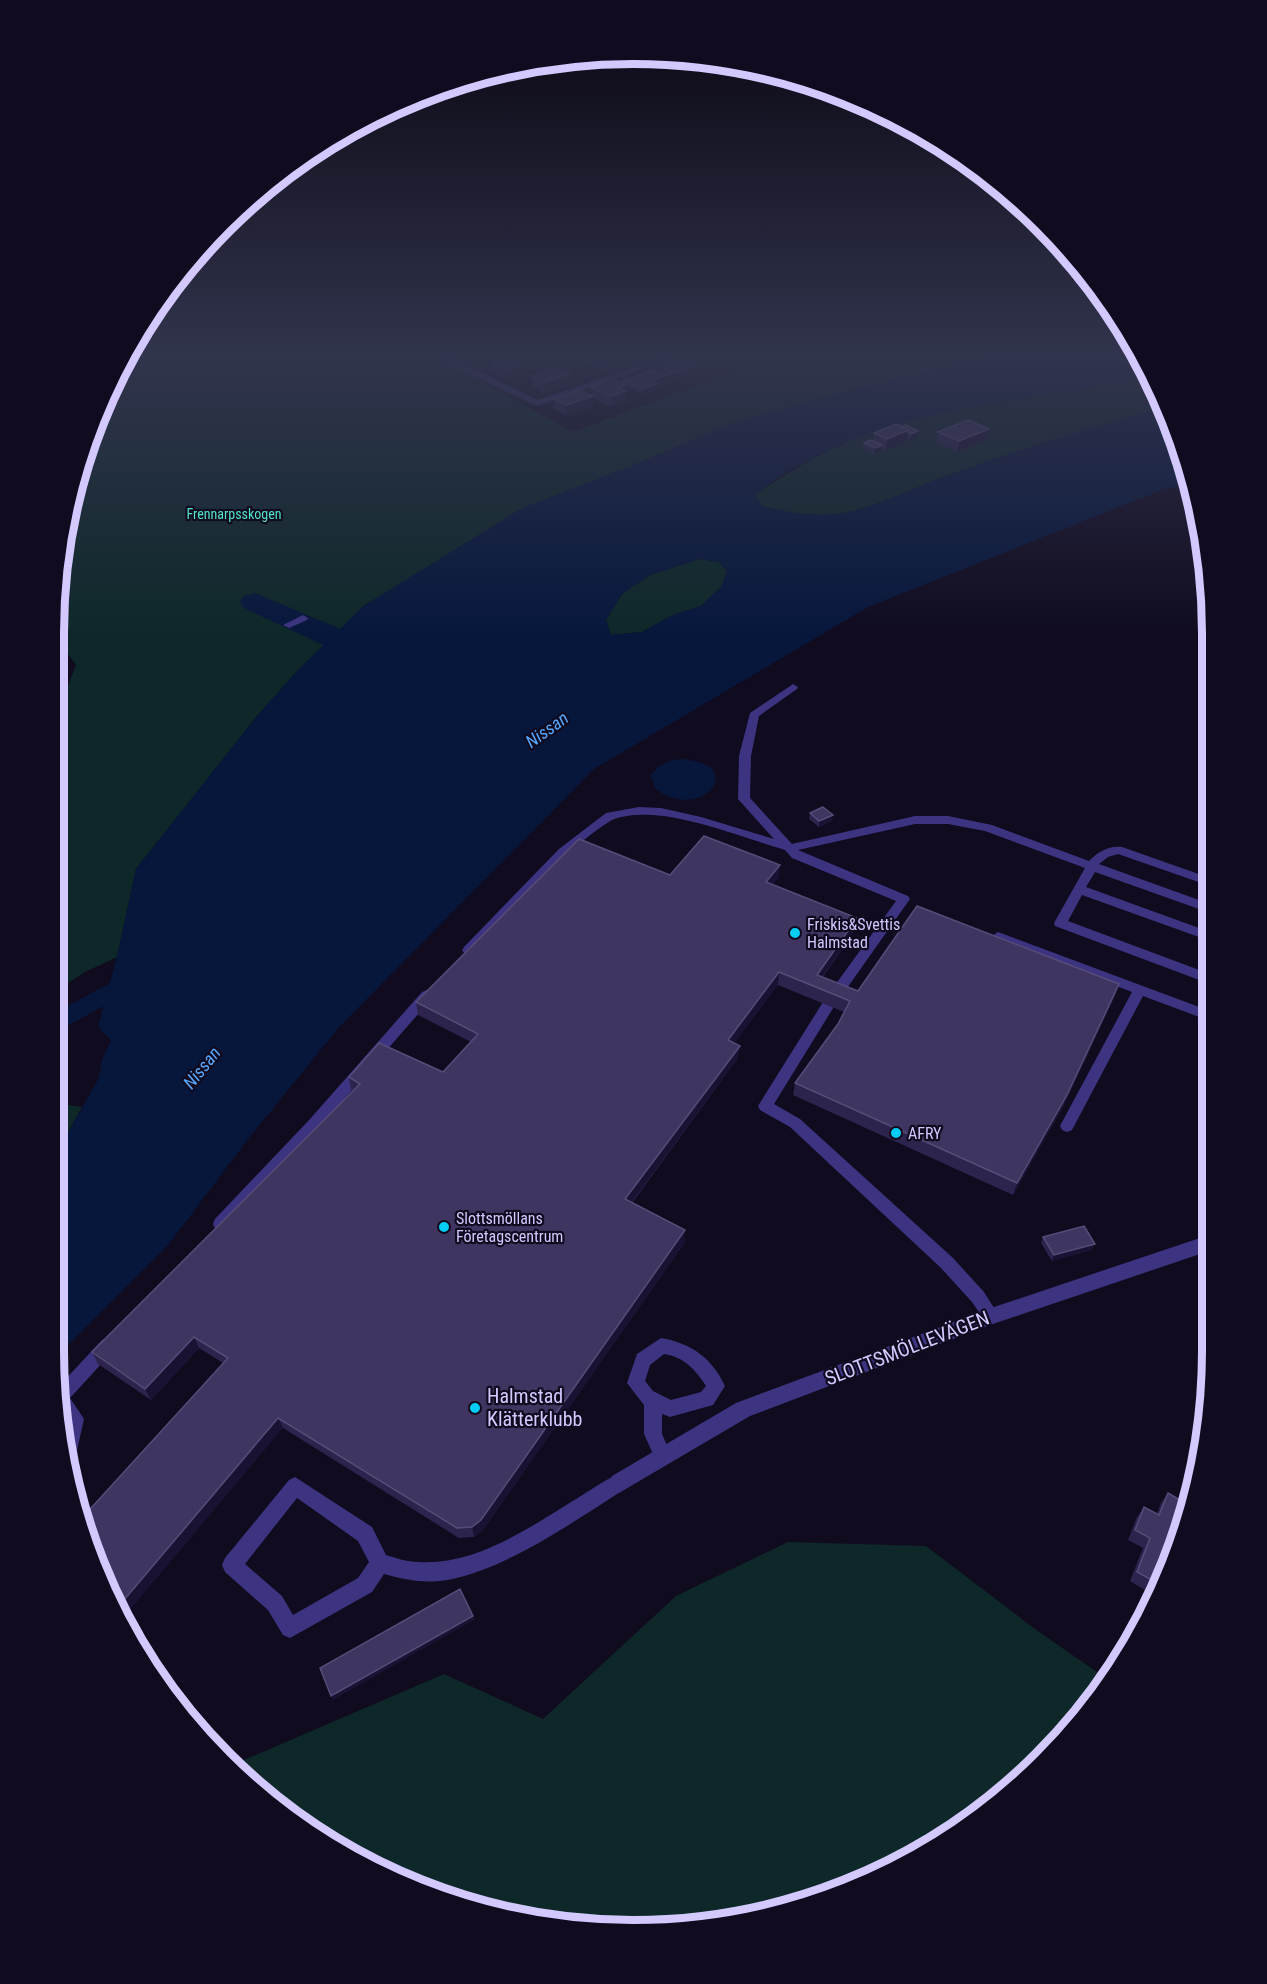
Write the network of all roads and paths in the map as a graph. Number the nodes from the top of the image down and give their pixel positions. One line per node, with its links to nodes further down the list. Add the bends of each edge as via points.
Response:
1 (303, 618): 2 (street)
2 (289, 625)
3 (793, 687): 4 (lane, via 754,715 744,777 744,799)
4 (791, 848): 5 (lane, via 915,820 948,820 988,828); 11 (lane, via 661,812 610,816 562,852); 19 (lane, via 796,855 904,899 832,1000 765,1106 795,1123 947,1263)
5 (1092, 866): 6 (lane, via 1104,854 1118,850); 7 (lane); 8 (lane)
6 (1202, 879)
7 (1079, 889): 9 (lane); 12 (lane, via 1060,923)
8 (1202, 906)
9 (1202, 934)
10 (998, 936): 14 (lane)
11 (458, 961)
12 (1202, 976)
13 (435, 986): 17 (lane)
14 (1140, 989): 15 (lane); 16 (lane)
15 (1202, 1013)
16 (1067, 1126)
17 (210, 1235)
18 (1202, 1245): 19 (street, SLOTTSMÖLLEVÄGEN)
19 (991, 1316): 25 (street, SLOTTSMÖLLEVÄGEN, via 743,1408)
20 (115, 1338): 21 (lane)
21 (66, 1391)
22 (653, 1400): 22 (lane, via 670,1410 693,1405 707,1400 716,1386 704,1366 682,1348 661,1346 643,1360 636,1383); 25 (lane, via 653,1434)
23 (68, 1409): 24 (lane, via 75,1419)
24 (71, 1440)
25 (663, 1457): 26 (street, SLOTTSMÖLLEVÄGEN)
26 (619, 1483): 27 (lane, via 486,1559 418,1572)
27 (381, 1563): 27 (lane, via 365,1585 290,1628 275,1603 232,1565 295,1486 365,1534)

